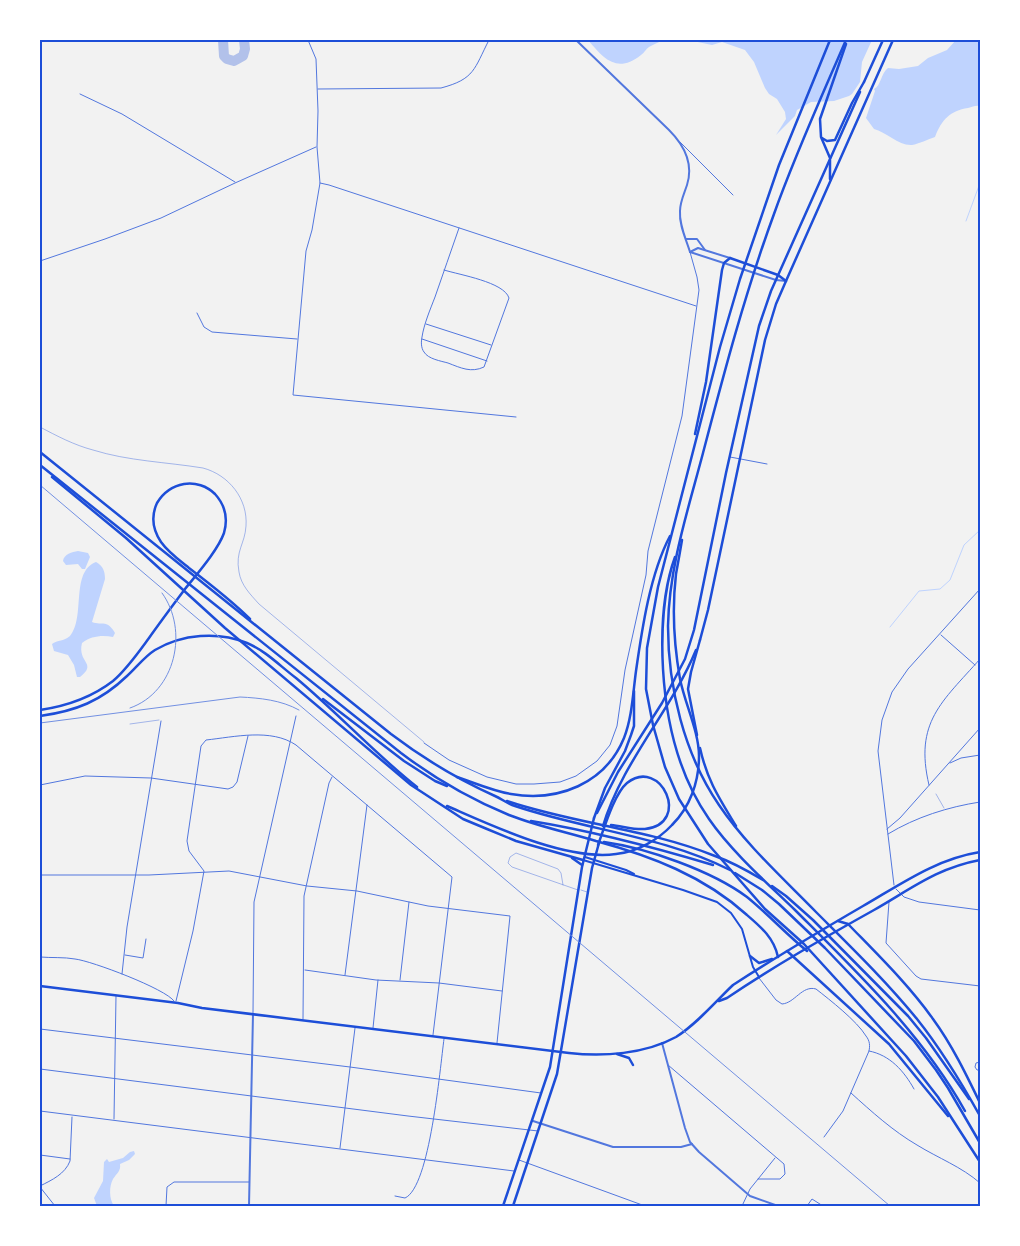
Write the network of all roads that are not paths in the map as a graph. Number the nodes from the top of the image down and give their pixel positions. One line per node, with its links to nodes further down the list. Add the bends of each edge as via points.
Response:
1 (308, 40): 9 (street, via 316,59)
2 (489, 40): 9 (street, via 471,74 459,83 441,88)
3 (576, 40): 12 (street)
4 (830, 40): 39 (main road, via 779,164 748,254)
5 (846, 40): 11 (main road, via 821,114); 46 (main road, via 782,191 758,258 729,351)
6 (883, 40): 8 (main road)
7 (893, 40): 17 (main road)
8 (864, 82): 11 (main road, via 836,140 827,142); 14 (main road)
9 (317, 89): 13 (street)
10 (80, 94): 15 (street, via 134,121)
11 (821, 137): 14 (main road)
12 (680, 141): 18 (street); 20 (street, via 690,170 679,213)
13 (317, 147): 15 (street); 16 (street)
14 (830, 158): 17 (main road); 27 (main road)
15 (235, 182): 24 (street, via 161,218)
16 (320, 183): 19 (street); 34 (street, via 306,251)
17 (829, 183): 29 (main road)
18 (733, 194)
19 (459, 228): 26 (street); 30 (street)
20 (686, 239): 21 (street, via 697,239); 22 (street)
21 (705, 250): 22 (street, via 697,248); 23 (street)
22 (690, 252): 25 (street); 30 (street, via 698,278)
23 (730, 258): 25 (main road); 27 (main road)
24 (40, 260)
25 (724, 263): 28 (street); 39 (main road)
26 (444, 270): 32 (street); 35 (street, via 498,286 507,293 509,298)
27 (778, 275): 28 (main road); 29 (main road)
28 (776, 280): 29 (street); 41 (main road, via 759,326)
29 (786, 281): 42 (main road, via 766,334)
30 (697, 306): 65 (street, via 682,416 648,551 617,726 610,745 597,761 576,776 560,782 516,784 487,777 450,760)
31 (197, 313): 34 (street, via 204,327 212,332)
32 (426, 324): 33 (street); 35 (street)
33 (422, 338): 36 (street); 36 (street, via 424,353 430,357 473,371 484,368)
34 (298, 339): 37 (street, via 293,395)
35 (493, 345): 36 (street)
36 (487, 361)
37 (516, 417)
38 (40, 427): 65 (lane, via 93,451 203,468 226,479 238,494 245,515 246,526 238,562 245,588 259,604)
39 (694, 446): 47 (main road)
40 (40, 452): 50 (main road)
41 (729, 457): 42 (street); 82 (main road, via 694,630 684,659)
42 (740, 459): 43 (street); 52 (main road)
43 (767, 464)
44 (40, 465): 45 (main road)
45 (44, 468): 74 (main road, via 401,753); 75 (main road, via 376,757)
46 (683, 529): 48 (main road); 79 (main road, via 674,596 676,654 699,756 698,776 689,802 670,827 646,845 616,854 592,855 513,834)
47 (672, 531): 55 (main road, via 660,554); 116 (main road, via 658,587 646,663 646,690 658,746 679,799 708,844)
48 (679, 548): 87 (main road, via 669,616 671,665 679,712 707,786); 180 (main road, via 667,590 662,640 671,727 689,781 723,838 830,945 915,1037 951,1088)
49 (980, 589): 51 (street)
50 (256, 625): 57 (main road, via 237,606 172,554 160,541 154,529 155,510 160,498 176,486 188,484 207,488 217,496 226,520 219,544 206,562 159,624 130,664 106,686 79,701); 68 (main road, via 411,749)
51 (940, 634): 54 (street); 85 (street, via 896,685 882,720 878,751)
52 (700, 640): 87 (main road, via 689,678 688,698 711,783); 89 (main road, via 683,679 625,776 606,816)
53 (980, 659): 54 (street)
54 (975, 665): 73 (street, via 942,700 930,721 925,744)
55 (634, 687): 68 (main road, via 627,731 621,745 603,770 576,788 545,796 519,795 492,790); 82 (main road, via 634,726)
56 (317, 696): 58 (main road, via 258,648 235,639 197,636 162,646 149,654 106,694 89,704); 74 (main road, via 404,761); 75 (main road)
57 (40, 710)
58 (40, 716)
59 (296, 716): 64 (street)
60 (161, 720): 61 (lane); 70 (street)
61 (130, 724)
62 (980, 728): 67 (street)
63 (248, 735): 64 (street); 71 (street, via 206,740 201,746); 71 (street, via 237,782 230,788)
64 (290, 740): 69 (street); 102 (street)
65 (424, 743)
66 (980, 755): 67 (street)
67 (949, 763): 73 (street)
68 (449, 774): 77 (main road)
69 (333, 776): 80 (street); 104 (street)
70 (151, 778): 71 (street); 72 (street, via 85,776); 100 (street)
71 (195, 784): 98 (street, via 187,841 189,851)
72 (40, 785)
73 (929, 785): 85 (street)
74 (458, 791): 83 (main road)
75 (426, 794): 79 (main road)
76 (936, 794): 81 (lane)
77 (497, 797): 84 (main road, via 533,809); 97 (main road, via 512,805 579,824 670,846)
78 (980, 802): 81 (street)
79 (442, 804): 91 (main road, via 498,834)
80 (367, 805): 107 (street); 112 (street, via 452,877)
81 (945, 810): 86 (street)
82 (594, 818): 92 (main road)
83 (522, 820): 88 (main road); 97 (main road, via 671,852)
84 (617, 827): 89 (main road, via 644,829 661,822 668,813 667,793 654,780 647,778 625,785); 166 (main road, via 715,856 750,872 786,896 836,942 920,1031)
85 (887, 829): 86 (street)
86 (888, 834): 105 (street)
87 (744, 837): 166 (main road, via 899,998 955,1073)
88 (615, 845): 116 (main road, via 680,863 723,882 748,898); 123 (main road, via 677,869 718,892 768,934)
89 (598, 846): 93 (main road)
90 (980, 852): 105 (main road, via 938,864)
91 (569, 856): 92 (main road); 96 (main road)
92 (583, 858): 93 (main road); 95 (main road); 96 (main road)
93 (594, 859): 95 (main road); 101 (main road)
94 (980, 860): 109 (main road, via 943,870)
95 (593, 864): 101 (main road); 108 (main road)
96 (582, 865): 106 (main road)
97 (728, 869): 181 (main road, via 762,890 804,928 899,1025 948,1088)
98 (204, 871): 100 (street); 102 (street); 137 (street)
99 (40, 875): 100 (street)
100 (136, 875): 119 (street)
101 (636, 875): 120 (main road, via 717,902 738,922)
102 (260, 876): 104 (street); 138 (street, via 254,902)
103 (563, 885): 103 (lane, via 512,867 508,863 510,857 516,854 558,869); 106 (lane)
104 (307, 886): 107 (street); 124 (street, via 304,896)
105 (895, 887): 109 (street); 114 (main road)
106 (578, 890): 108 (lane); 148 (main road)
107 (357, 891): 110 (street); 127 (street)
108 (588, 892): 150 (main road)
109 (900, 894): 111 (main road); 113 (street, via 920,902)
110 (409, 901): 112 (street); 130 (street)
111 (889, 901): 115 (main road); 133 (street, via 886,943 916,976)
112 (448, 908): 131 (street); 134 (street, via 510,916)
113 (980, 910)
114 (838, 921): 115 (main road); 118 (main road)
115 (848, 924): 121 (main road); 165 (main road, via 902,980 933,1019)
116 (790, 935): 175 (main road, via 906,1056)
117 (146, 939): 119 (street, via 143,958)
118 (787, 951): 121 (main road); 123 (main road)
119 (124, 955): 126 (street)
120 (750, 956): 123 (main road, via 758,963); 125 (main road)
121 (792, 956): 128 (main road); 175 (main road, via 889,1044)
122 (40, 957): 126 (street, via 75,959)
123 (778, 957): 125 (main road)
124 (304, 970): 127 (street); 139 (street)
125 (755, 971): 128 (main road); 136 (main road, via 723,993)
126 (122, 974): 137 (street, via 171,997)
127 (344, 975): 129 (street)
128 (759, 977): 136 (main road); 149 (street, via 782,1004 808,988 816,989 866,1035)
129 (378, 980): 130 (street); 141 (street)
130 (400, 980): 131 (street)
131 (439, 983): 134 (street); 143 (street)
132 (40, 986): 135 (main road)
133 (980, 986)
134 (502, 991): 147 (street)
135 (116, 996): 137 (main road); 145 (street)
136 (717, 1001): 146 (main road, via 684,1031)
137 (175, 1003): 138 (main road)
138 (253, 1014): 139 (main road); 152 (street)
139 (303, 1020): 140 (main road)
140 (355, 1026): 141 (main road); 156 (street)
141 (372, 1028): 143 (main road)
142 (40, 1029): 145 (street)
143 (433, 1036): 144 (main road)
144 (444, 1038): 147 (main road); 160 (street)
145 (116, 1039): 152 (street); 159 (street)
146 (662, 1043): 151 (main road); 155 (street)
147 (497, 1044): 148 (main road)
148 (553, 1051): 150 (main road); 162 (main road)
149 (868, 1051): 161 (street, via 891,1060); 163 (street)
150 (562, 1052): 151 (main road); 174 (main road)
151 (615, 1053): 154 (main road, via 628,1057)
152 (251, 1056): 156 (street); 164 (street)
153 (980, 1062): 158 (street, via 975,1067)
154 (633, 1065)
155 (668, 1065): 182 (street); 185 (street)
156 (350, 1067): 160 (street); 167 (street)
157 (40, 1069): 159 (street)
158 (980, 1070)
159 (115, 1079): 164 (street); 172 (street)
160 (438, 1080): 162 (street); 171 (street)
161 (914, 1088)
162 (542, 1093): 173 (main road)
163 (850, 1093): 178 (street, via 842,1113); 194 (street, via 890,1128)
164 (250, 1096): 167 (street); 179 (street)
165 (980, 1103)
166 (975, 1106): 170 (main road)
167 (345, 1108): 171 (street); 183 (street)
168 (40, 1111): 169 (street)
169 (72, 1116): 172 (street); 186 (street)
170 (980, 1116)
171 (434, 1119): 176 (street); 188 (street)
172 (114, 1120): 179 (street)
173 (533, 1121): 174 (street); 176 (main road)
174 (542, 1124): 177 (main road); 182 (street, via 618,1148)
175 (956, 1124): 189 (main road)
176 (529, 1130): 177 (street); 187 (main road)
177 (539, 1131): 190 (main road)
178 (824, 1136)
179 (250, 1138): 183 (street); 193 (street)
180 (980, 1139)
181 (980, 1143)
182 (692, 1144): 196 (street)
183 (340, 1149): 188 (street)
184 (40, 1155): 186 (street)
185 (776, 1157): 192 (street); 192 (street, via 785,1168 784,1176 778,1180)
186 (70, 1159): 195 (street, via 62,1172)
187 (519, 1160): 190 (street); 191 (main road)
188 (424, 1161): 191 (street); 197 (street, via 412,1193 405,1198)
189 (980, 1162)
190 (528, 1164): 202 (main road); 203 (street)
191 (515, 1171): 201 (main road)
192 (758, 1179): 196 (street)
193 (250, 1182): 199 (street, via 174,1182 167,1187); 200 (street)
194 (980, 1183)
195 (40, 1186): 198 (street)
196 (747, 1192): 204 (street); 205 (street, via 756,1199)
197 (395, 1196)
198 (54, 1206)
199 (166, 1206)
200 (249, 1206)
201 (503, 1206)
202 (513, 1206)
203 (645, 1206)
204 (742, 1206)
205 (778, 1206)
206 (806, 1206): 207 (street, via 814,1199)
207 (823, 1206)

